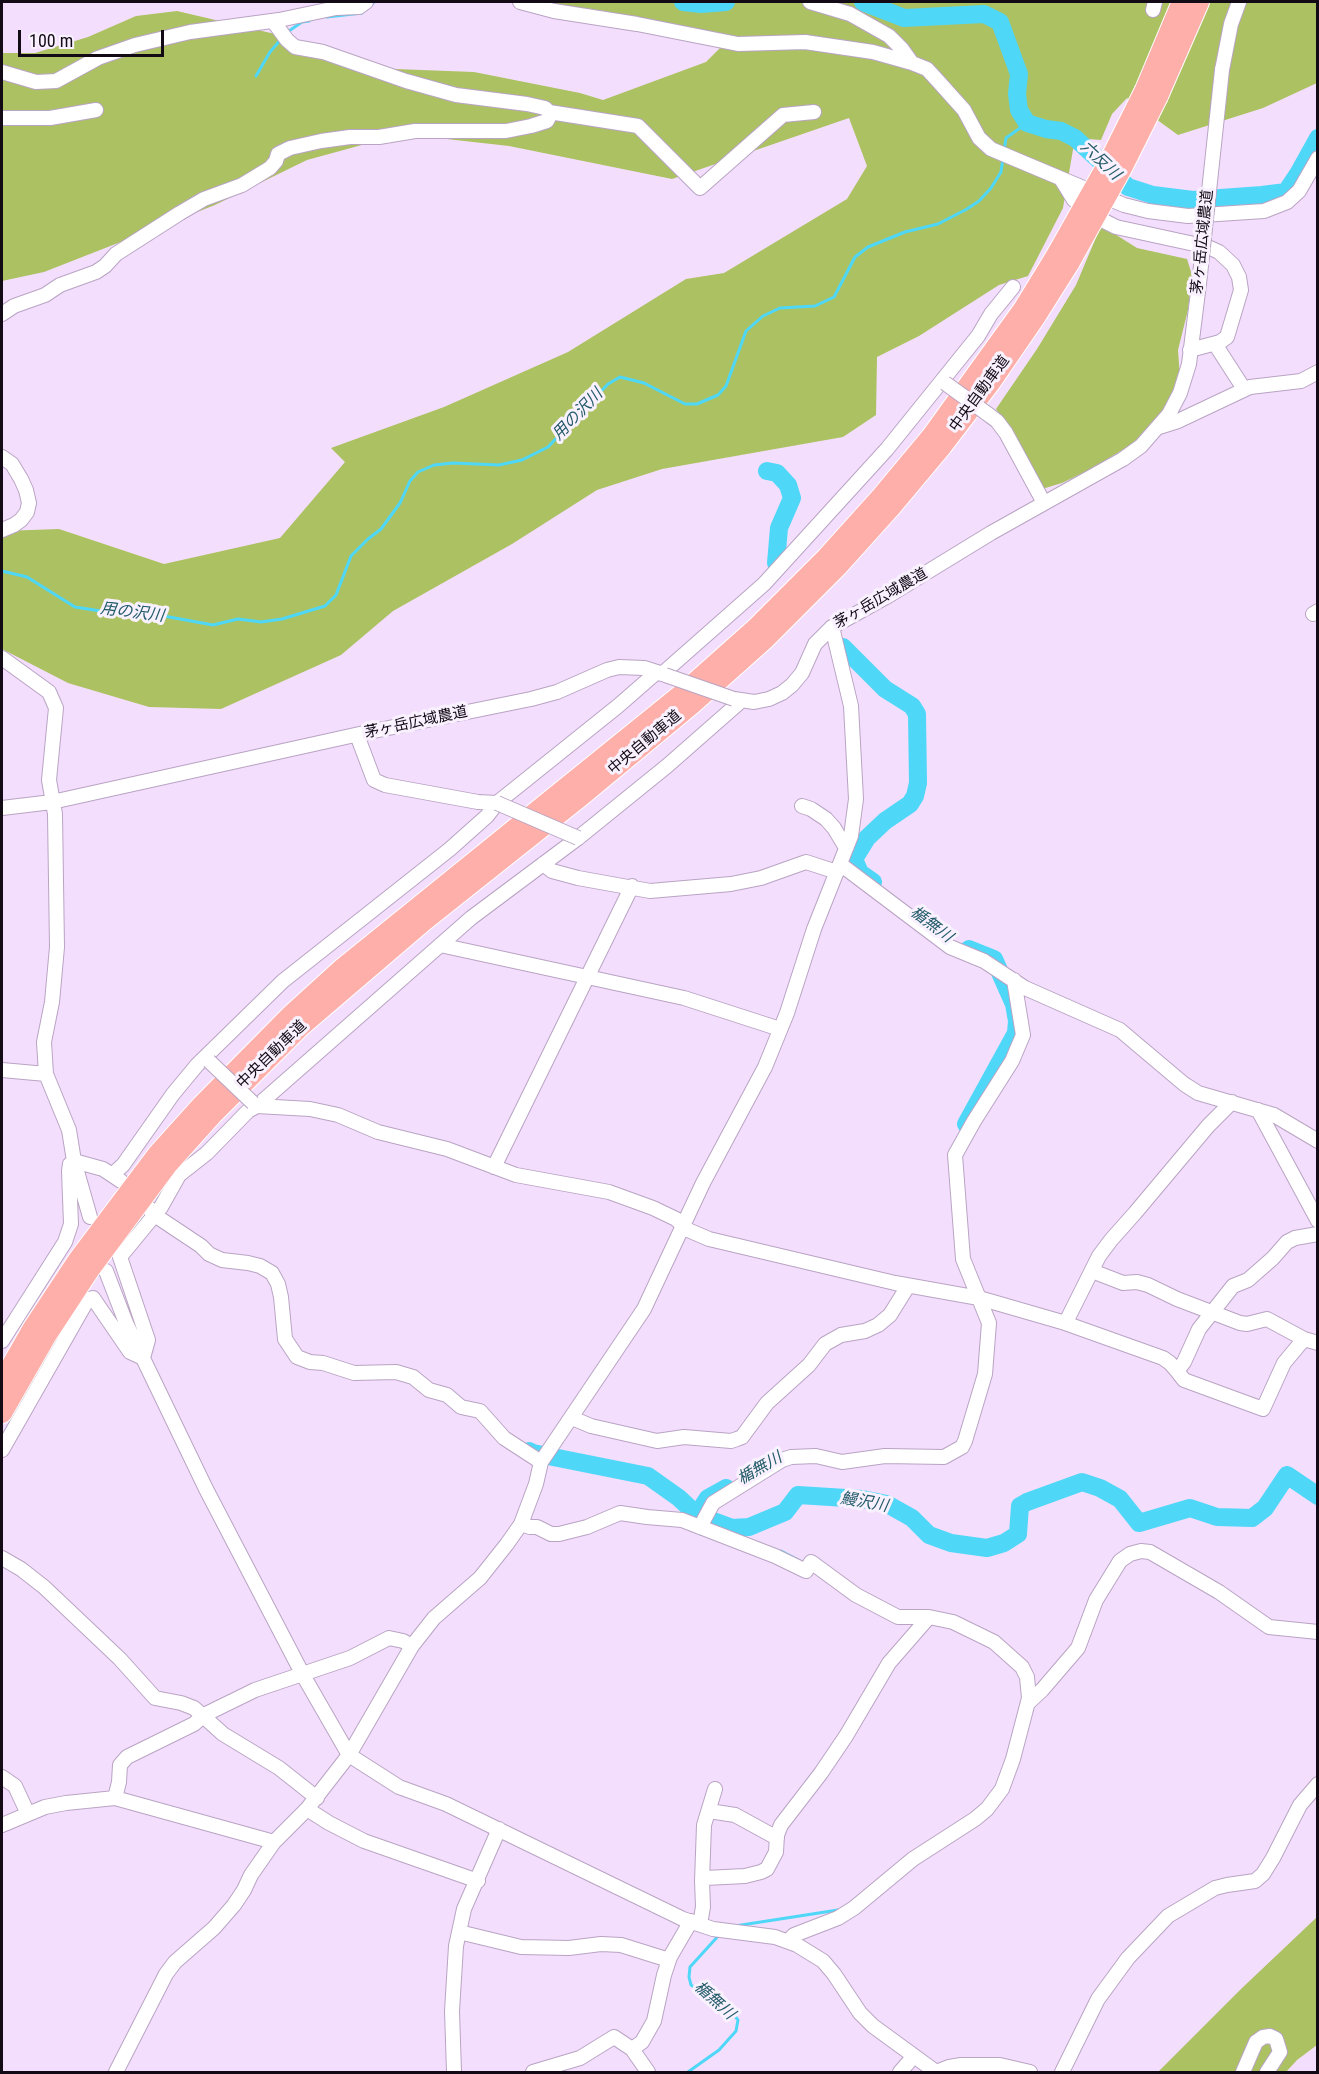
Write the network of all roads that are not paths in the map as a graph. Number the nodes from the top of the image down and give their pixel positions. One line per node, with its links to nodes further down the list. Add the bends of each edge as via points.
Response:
1 (366, 2): 7 (street, via 359,7)
2 (520, 2): 8 (street, via 738,44 805,42 873,52)
3 (810, 2): 8 (street, via 850,14 889,36)
4 (1182, 2): 10 (highway, 中央自動車道)
5 (1199, 2): 10 (highway, 中央自動車道)
6 (1239, 2): 21 (street, 茅ヶ岳広域農道, bridge, via 1222,70)
7 (273, 21): 9 (street, via 190,32 135,45 98,58 56,81 36,82); 12 (street, via 295,47 323,52 456,95 527,104)
8 (912, 63): 16 (street, via 933,75 991,149)
9 (2, 72)
10 (1151, 93): 17 (highway, 中央自動車道, bridge, via 1110,160)
11 (96, 110): 14 (street, via 50,118)
12 (549, 112): 13 (street, via 638,126 700,188 783,116); 19 (street, via 547,121 507,131 415,131 290,148 278,153 270,168 180,213 116,254 96,272)
13 (814, 112)
14 (2, 118)
15 (1317, 158): 16 (street, via 1299,191 1287,202 1264,212 1188,216 1148,211)
16 (1060, 178): 20 (street, via 1074,200 1106,222 1209,247 1233,265 1241,290 1227,337)
17 (1064, 258): 71 (highway, 中央自動車道, via 931,437 835,548 763,621 674,700 344,967 201,1105 157,1155 78,1260); 72 (highway, 中央自動車道, via 1036,316 990,383 891,507 829,575 692,704 300,1027 212,1115 168,1164 90,1269)
18 (1013, 287): 23 (street)
19 (2, 314)
20 (1215, 344): 21 (street); 24 (street)
21 (1190, 351): 25 (street, 茅ヶ岳広域農道, via 1180,393)
22 (1317, 372): 24 (street, via 1301,381)
23 (943, 381): 27 (street, bridge, via 997,421); 31 (street, via 764,584)
24 (1244, 389): 25 (street, via 1178,422)
25 (1159, 427): 27 (street, 茅ヶ岳広域農道, via 1123,459)
26 (4, 460): 28 (street, via 12,464 21,479 28,503 21,520)
27 (1044, 503): 29 (street, 茅ヶ岳広域農道)
28 (2, 530)
29 (832, 627): 32 (street, 茅ヶ岳広域農道, via 815,644 802,673 782,693 754,702); 39 (street, via 850,706 856,800)
30 (2, 658): 34 (street, via 50,692 54,700 49,780)
31 (662, 673): 32 (street, 茅ヶ岳広域農道, bridge); 33 (street, 茅ヶ岳広域農道, via 619,667 531,699); 35 (street)
32 (738, 700): 38 (street, via 667,766)
33 (357, 735): 34 (street, 茅ヶ岳広域農道); 35 (street, via 374,780)
34 (52, 802): 37 (street, 茅ヶ岳広域農道); 49 (street, via 56,814 57,947 44,1042)
35 (497, 803): 38 (street, bridge); 47 (street, via 450,849 283,981)
36 (802, 806): 39 (street, via 826,819)
37 (2, 808)
38 (578, 838): 40 (street)
39 (846, 848): 41 (street)
40 (543, 864): 42 (street, via 552,871 578,878); 43 (street)
41 (838, 868): 42 (street, via 806,862 731,884 650,891); 44 (street, via 950,947); 46 (street)
42 (632, 886): 45 (street)
43 (440, 945): 45 (street); 51 (street)
44 (1005, 975): 50 (street, via 1120,1030 1184,1084); 64 (street, via 1023,1035 1012,1061 955,1155 963,1259)
45 (588, 978): 46 (street, via 684,998); 55 (street)
46 (780, 1029): 59 (street, via 765,1067)
47 (207, 1058): 51 (street, bridge); 54 (street, via 173,1094 117,1178)
48 (2, 1070): 49 (street)
49 (46, 1074): 54 (street, via 69,1130)
50 (1232, 1102): 52 (street); 62 (street, via 1111,1240)
51 (255, 1105): 55 (street, via 338,1115 378,1132 447,1149); 56 (street, via 179,1175 161,1207)
52 (1258, 1110): 53 (street, via 1275,1114); 58 (street)
53 (1317, 1141)
54 (74, 1161): 57 (street); 67 (street, via 69,1171 71,1224 65,1242)
55 (494, 1167): 59 (street, via 619,1195 653,1208)
56 (151, 1211): 69 (street, via 120,1257 148,1340); 75 (street, via 209,1254 222,1260 254,1264 272,1273 281,1297 285,1340 297,1357 354,1373 396,1372 413,1377 461,1407 480,1411 504,1438)
57 (90, 1217)
58 (1317, 1221)
59 (683, 1226): 63 (street, via 709,1239); 73 (street, via 644,1309)
60 (1317, 1234): 65 (street, via 1287,1242 1248,1280 1233,1286)
61 (106, 1271): 69 (street)
62 (1092, 1271): 65 (street, via 1123,1283 1148,1285); 66 (street, via 1067,1320)
63 (908, 1286): 64 (street); 73 (street, via 890,1315 878,1324 825,1344 737,1439 684,1437 657,1442)
64 (979, 1298): 66 (street); 77 (street, via 988,1323 985,1374 962,1447 944,1457 885,1456 842,1462 816,1456 791,1457 713,1503)
65 (1214, 1312): 68 (street, via 1247,1324 1267,1319); 70 (street, via 1199,1329)
66 (1062, 1322): 70 (street, via 1163,1358)
67 (2, 1341)
68 (1311, 1341): 70 (street, via 1284,1363 1263,1409 1184,1380)
69 (142, 1358): 74 (street, via 130,1352 93,1298 88,1299); 82 (street)
70 (1177, 1371)
71 (2, 1382)
72 (2, 1413)
73 (572, 1418): 75 (street)
74 (2, 1450)
75 (541, 1462): 76 (street)
76 (520, 1524): 77 (street, via 559,1534 620,1513); 81 (street, via 480,1578 434,1618)
77 (697, 1525): 79 (street, via 806,1571 810,1565 888,1614)
78 (2, 1558): 84 (street, via 44,1587 155,1698 181,1703)
79 (928, 1617): 83 (street, via 962,1626 994,1642 1022,1666 1029,1687); 96 (street, via 889,1663 846,1736 781,1825)
80 (1317, 1632): 83 (street, via 1269,1627 1219,1592 1150,1552 1141,1551 1120,1561 1096,1600 1078,1648)
81 (412, 1646): 82 (street, via 389,1638); 85 (street)
82 (303, 1675): 84 (street, via 255,1690); 85 (street)
83 (1028, 1703): 102 (street, via 1006,1779 987,1809 913,1858 854,1908)
84 (204, 1715): 89 (street, via 194,1724 127,1757 120,1765); 90 (street, via 222,1734 279,1768)
85 (349, 1755): 90 (street); 95 (street, via 399,1787)
86 (2, 1777): 93 (street, via 15,1786)
87 (1317, 1784): 113 (street, via 1300,1805 1263,1874 1255,1881 1215,1888 1168,1916 1128,1958 1098,1999)
88 (715, 1789): 92 (street)
89 (115, 1798): 93 (street, via 66,1803); 97 (street)
90 (317, 1798): 91 (street)
91 (308, 1809): 97 (street); 98 (street, via 364,1841)
92 (709, 1810): 96 (street, via 735,1815); 99 (street, via 702,1840)
93 (28, 1814): 94 (street)
94 (6, 1820)
95 (499, 1829): 98 (street); 100 (street)
96 (777, 1838): 99 (street, via 776,1852 767,1869)
97 (274, 1842): 107 (street, via 234,1905 166,1974)
98 (478, 1881): 101 (street, via 464,1909)
99 (702, 1881): 100 (street, via 703,1907)
100 (695, 1923): 102 (street); 103 (street)
101 (459, 1932): 103 (street, via 521,1947 621,1945); 108 (street, via 452,2011)
102 (788, 1941): 105 (street, via 823,1961 860,2013)
103 (669, 1960): 104 (street, via 654,2021 648,2034)
104 (632, 2049): 109 (street, via 614,2037 580,2058); 110 (street)
105 (914, 2056): 106 (street); 111 (street)
106 (936, 2072): 112 (street, via 961,2065 1000,2065)
107 (116, 2073)
108 (454, 2073)
109 (533, 2073)
110 (648, 2073)
111 (900, 2073)
112 (1030, 2073)
113 (1062, 2073)
114 (1243, 2073): 115 (street, via 1256,2042 1270,2036 1276,2038 1280,2052)
115 (1267, 2073)

